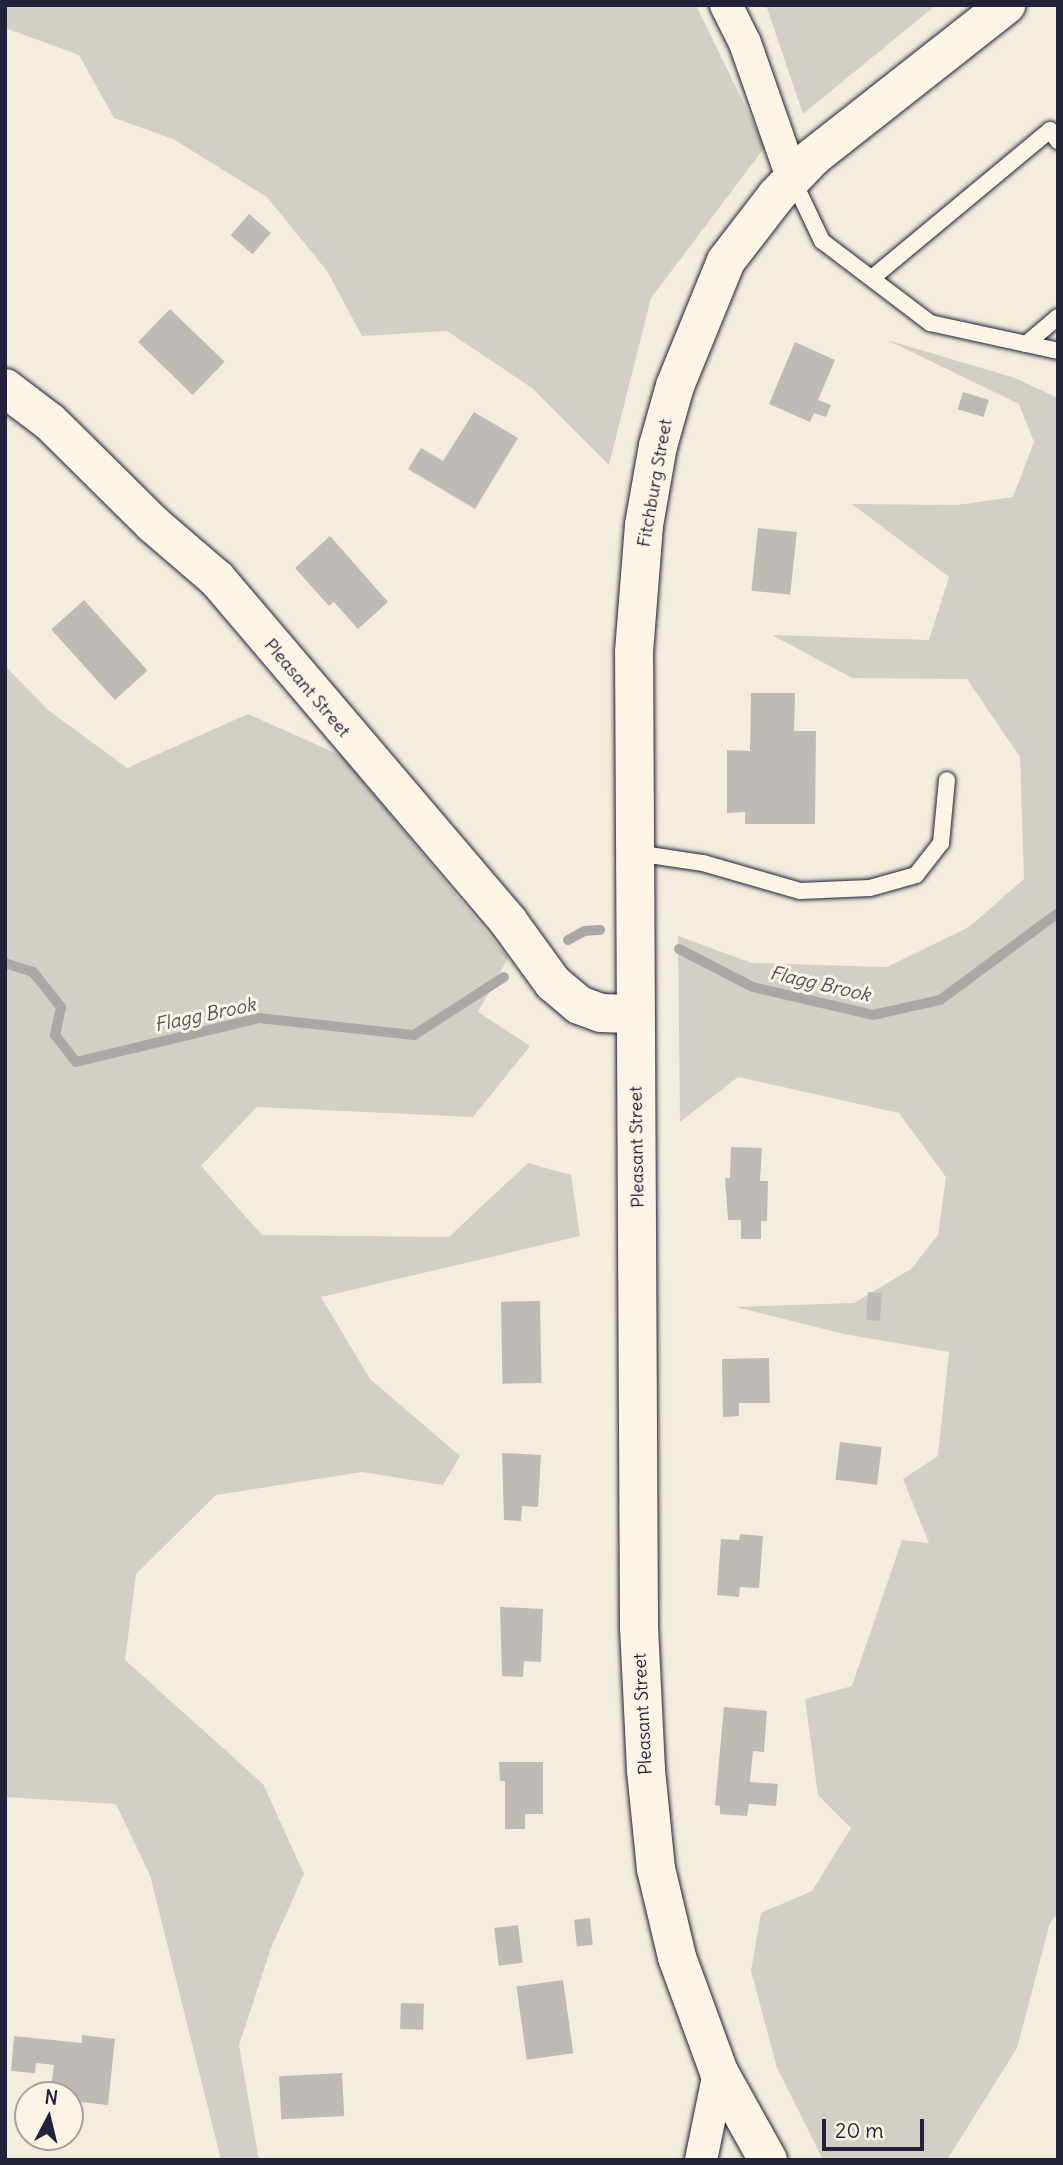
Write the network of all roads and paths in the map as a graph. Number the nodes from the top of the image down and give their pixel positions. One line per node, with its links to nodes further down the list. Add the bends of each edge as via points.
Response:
1 (726, 5): 4 (street, via 745,43)
2 (1006, 5): 4 (street, Fitchburg Street)
3 (1058, 141): 5 (lane, via 1050,130)
4 (792, 177): 5 (lane, via 822,241); 11 (street, Fitchburg Street, via 726,261 675,386 658,446 644,525 634,652)
5 (872, 278): 7 (lane, via 930,323)
6 (1058, 317): 7 (lane)
7 (1026, 344): 8 (lane)
8 (1058, 351)
9 (5, 388): 12 (street, Pleasant Street, via 50,422 153,524 217,579 508,921 553,984 579,1005 601,1013)
10 (947, 780): 11 (lane, via 941,843 916,875 870,888 800,891 703,863)
11 (636, 853): 12 (street, Fitchburg Street)
12 (635, 1014): 13 (street, Pleasant Street, via 639,1627 646,1770 656,1869 668,1920)
13 (719, 2072): 14 (street); 15 (street, Pleasant Street)
14 (701, 2160)
15 (768, 2160)

